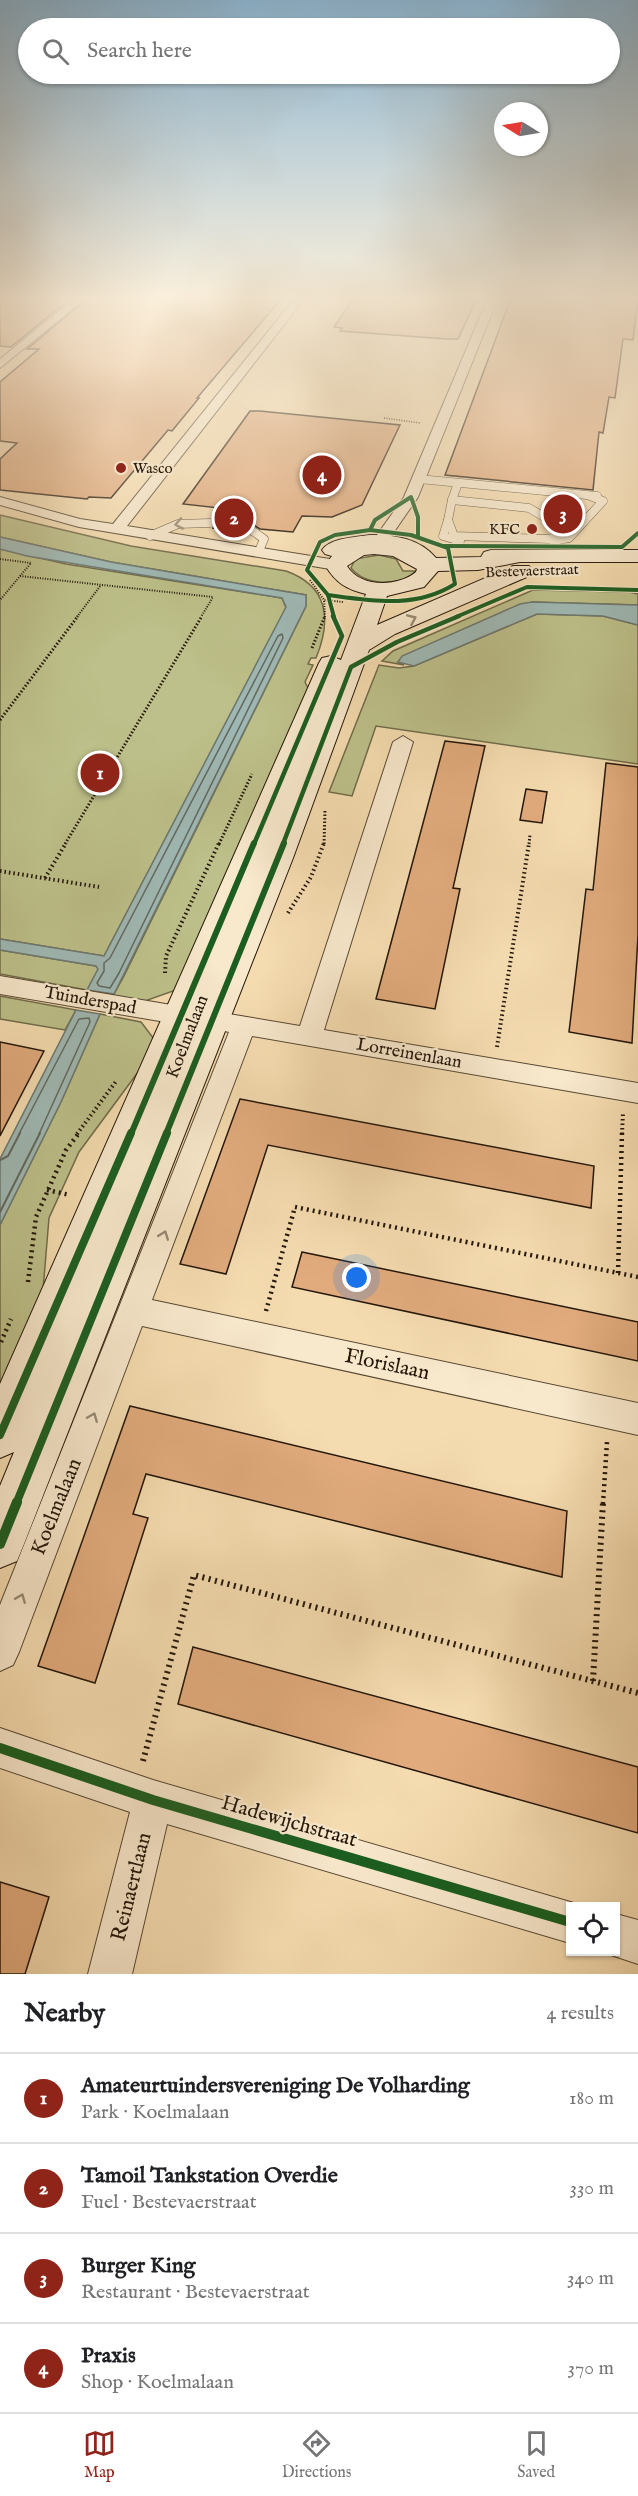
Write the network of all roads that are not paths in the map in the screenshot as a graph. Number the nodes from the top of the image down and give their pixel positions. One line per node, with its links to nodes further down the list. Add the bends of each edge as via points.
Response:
1 (227, 390): 13 (street)
2 (456, 390): 3 (street)
3 (419, 479): 4 (lane); 7 (street)
4 (458, 483): 6 (lane); 8 (lane)
5 (603, 494): 6 (lane)
6 (590, 496): 11 (lane, via 603,501 568,538 559,541 447,539 443,536)
7 (411, 497): 15 (street, via 389,532); 16 (street, via 409,524)
8 (451, 500): 11 (lane); 11 (lane, via 529,508 561,527 560,536 548,539 462,538 454,536)
9 (0, 501): 13 (street)
10 (210, 523): 14 (lane, one-way to 14, via 196,521 162,528)
11 (450, 523)
12 (247, 527): 17 (lane, via 264,539)
13 (116, 530): 14 (street)
14 (150, 536): 17 (street)
15 (375, 545): 16 (street); 19 (street); 20 (street)
16 (402, 545): 20 (street)
17 (259, 551): 19 (street); 19 (street, via 310,561)
18 (638, 556): 21 (street, Bestevaerstraat)
19 (334, 557): 23 (street, via 343,577)
20 (426, 565): 21 (street, Bestevaerstraat); 23 (street, via 408,586)
21 (516, 565): 22 (street, Bestevaerstraat); 24 (street, one-way to 21, via 387,629)
22 (638, 568)
23 (366, 591): 24 (street, Koelmalaan)
24 (351, 640): 27 (street, Koelmalaan)
25 (403, 742): 28 (street)
26 (0, 985): 27 (street, Tuinderspad)
27 (212, 1020): 28 (street, Lorreinenlaan); 30 (street, Koelmalaan, one-way to 27); 32 (street, Koelmalaan, via 63,1294); 33 (street, Koelmalaan)
28 (309, 1037): 29 (street, Lorreinenlaan)
29 (630, 1092)
30 (135, 1310): 31 (street, Florislaan); 34 (street, Koelmalaan, one-way to 30)
31 (638, 1419)
32 (0, 1435)
33 (0, 1544)
34 (0, 1652)
35 (0, 1748): 36 (street, Hadewijchstraat)
36 (144, 1797): 37 (street, Hadewijchstraat); 40 (street, Reinaertlaan)
37 (566, 1921)
38 (620, 1937): 39 (street)
39 (638, 1942)
40 (110, 1974)

